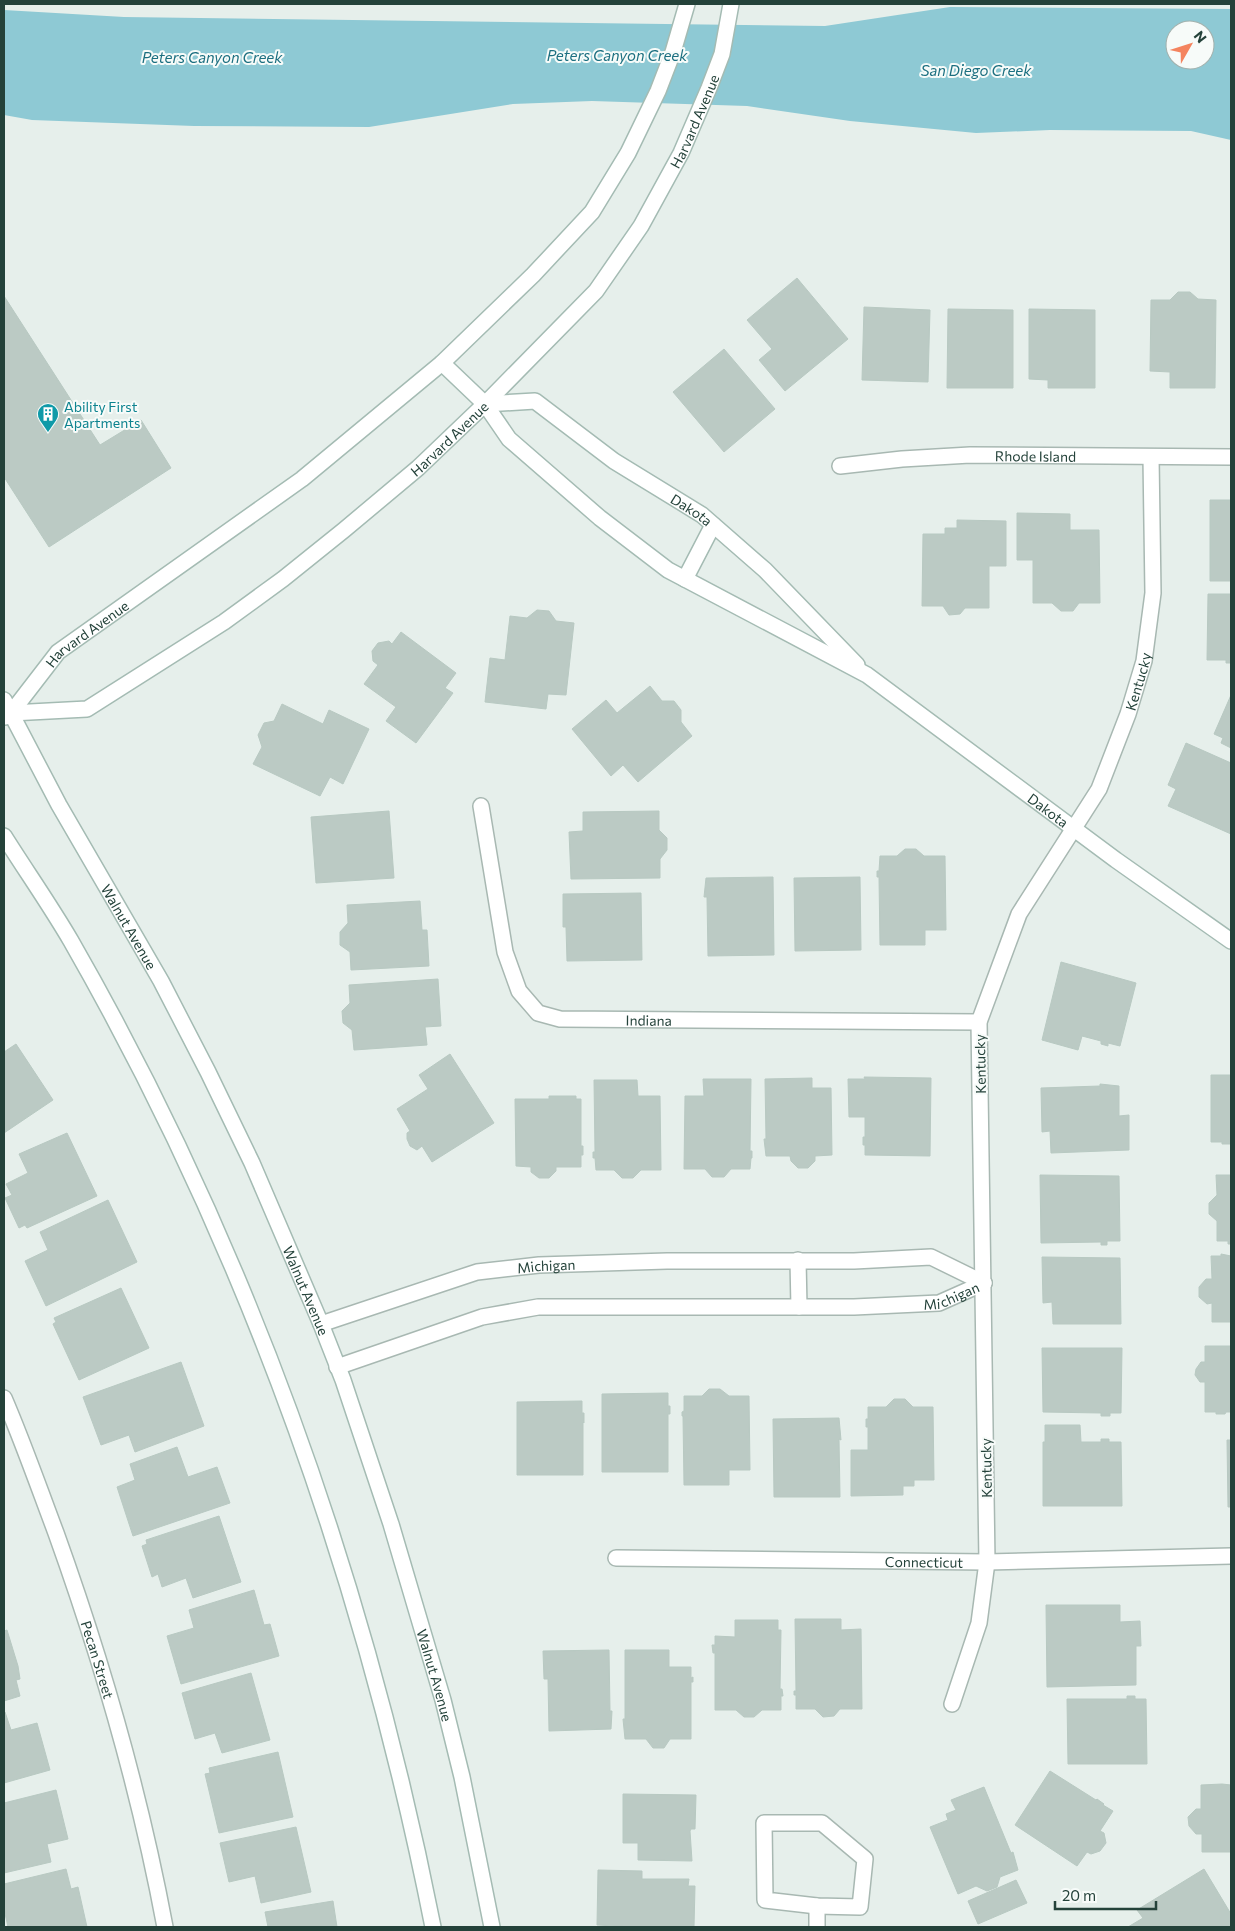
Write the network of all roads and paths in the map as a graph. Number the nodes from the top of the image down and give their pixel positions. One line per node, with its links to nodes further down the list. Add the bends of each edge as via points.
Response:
1 (687, 4): 3 (street, Harvard Avenue, via 658,91 628,153 592,212 533,275)
2 (732, 4): 4 (street, Harvard Avenue, via 722,54 709,88 681,153 641,226 596,290)
3 (442, 363): 4 (street, Dakota); 11 (street, Harvard Avenue, via 302,479 58,652)
4 (485, 404): 8 (street, Dakota, via 535,401 614,461); 9 (street, Dakota, via 509,439 600,518 668,570); 11 (street, Harvard Avenue, via 418,468 283,579 224,622 88,709)
5 (1150, 457): 6 (street, Rhode Island); 7 (street, Rhode Island, via 970,455); 13 (street, Kentucky, via 1152,593 1144,661 1099,789)
6 (1231, 457)
7 (840, 466)
8 (713, 525): 9 (street); 10 (street, Dakota, via 765,570)
9 (685, 579): 10 (street, Dakota)
10 (866, 675): 13 (street, Dakota)
11 (6, 710): 20 (street, Walnut Avenue, via 161,981 208,1072 252,1163)
12 (481, 806): 16 (street, Indiana, via 505,952 519,991 538,1013 560,1019)
13 (1074, 829): 15 (street, Dakota); 16 (street, Kentucky, via 1020,914)
14 (4, 836): 29 (street, via 69,939 157,1104 221,1241 277,1376 318,1487 371,1661 402,1778)
15 (1231, 941)
16 (980, 1022): 18 (street, Kentucky)
17 (798, 1260): 18 (street, Michigan, via 931,1257); 19 (street); 20 (street, Michigan, via 549,1264 477,1272)
18 (984, 1283): 19 (street, Michigan, via 939,1303); 25 (street, Kentucky)
19 (799, 1307): 21 (street, Michigan, via 538,1307 482,1317)
20 (320, 1324): 21 (street, Walnut Avenue)
21 (338, 1367): 30 (street, Walnut Avenue, via 391,1524 443,1700)
22 (4, 1398): 28 (street, Pecan Street, via 74,1582 121,1732)
23 (1231, 1556): 25 (street, Connecticut)
24 (616, 1558): 25 (street, Connecticut)
25 (987, 1562): 26 (street, Kentucky, via 979,1623)
26 (952, 1704)
27 (817, 1906): 27 (street, via 765,1900 764,1823 822,1822 865,1859 860,1907); 31 (street)
28 (165, 1927)
29 (433, 1927)
30 (492, 1927)
31 (817, 1927)

